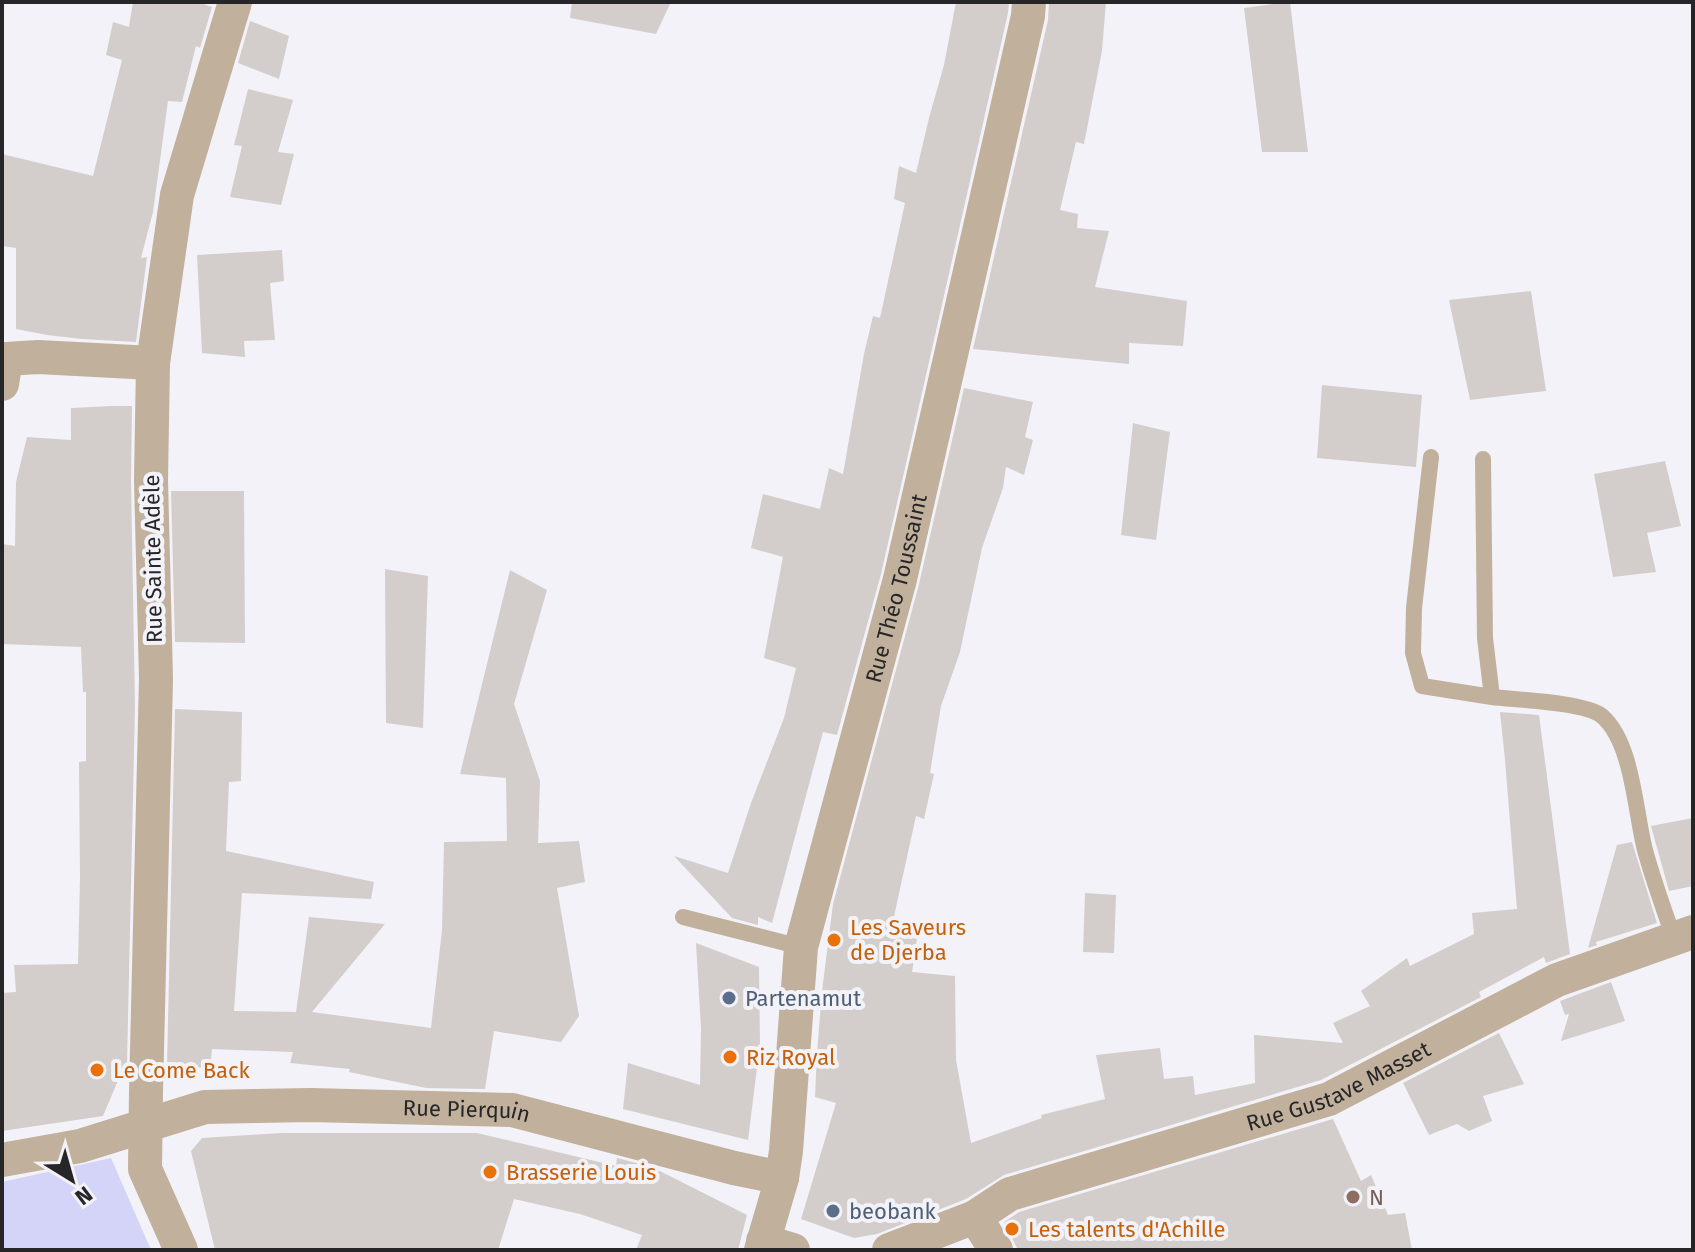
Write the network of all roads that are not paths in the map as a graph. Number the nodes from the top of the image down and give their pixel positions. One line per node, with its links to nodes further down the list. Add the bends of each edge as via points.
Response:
1 (235, 2): 4 (street, Rue Sainte Adèle, via 177,195)
2 (1029, 2): 10 (street, Rue Théo Toussaint, via 900,579)
3 (3, 360): 4 (street)
4 (153, 363): 11 (street, Rue Sainte Adèle, via 156,679)
5 (1431, 457): 7 (lane, via 1413,653 1422,686)
6 (1483, 459): 7 (lane, via 1485,638)
7 (1492, 697): 9 (lane, via 1560,704 1601,715 1627,762 1652,874)
8 (683, 917): 10 (lane)
9 (1684, 935): 14 (street, Rue Gustave Masset, via 1557,980 1329,1099 1010,1194)
10 (801, 947): 13 (street, Rue Théo Toussaint)
11 (147, 1126): 12 (street, Rue Pierquin, via 80,1146); 13 (street, Rue Pierquin, via 205,1107 559,1113); 16 (street, Rue Sainte Adèle, via 145,1169)
12 (2, 1160)
13 (782, 1178): 15 (street, Rue Théo Toussaint)
14 (975, 1217): 17 (street, Rue Gustave Masset); 18 (street)
15 (772, 1247)
16 (181, 1250)
17 (889, 1250)
18 (996, 1250)

